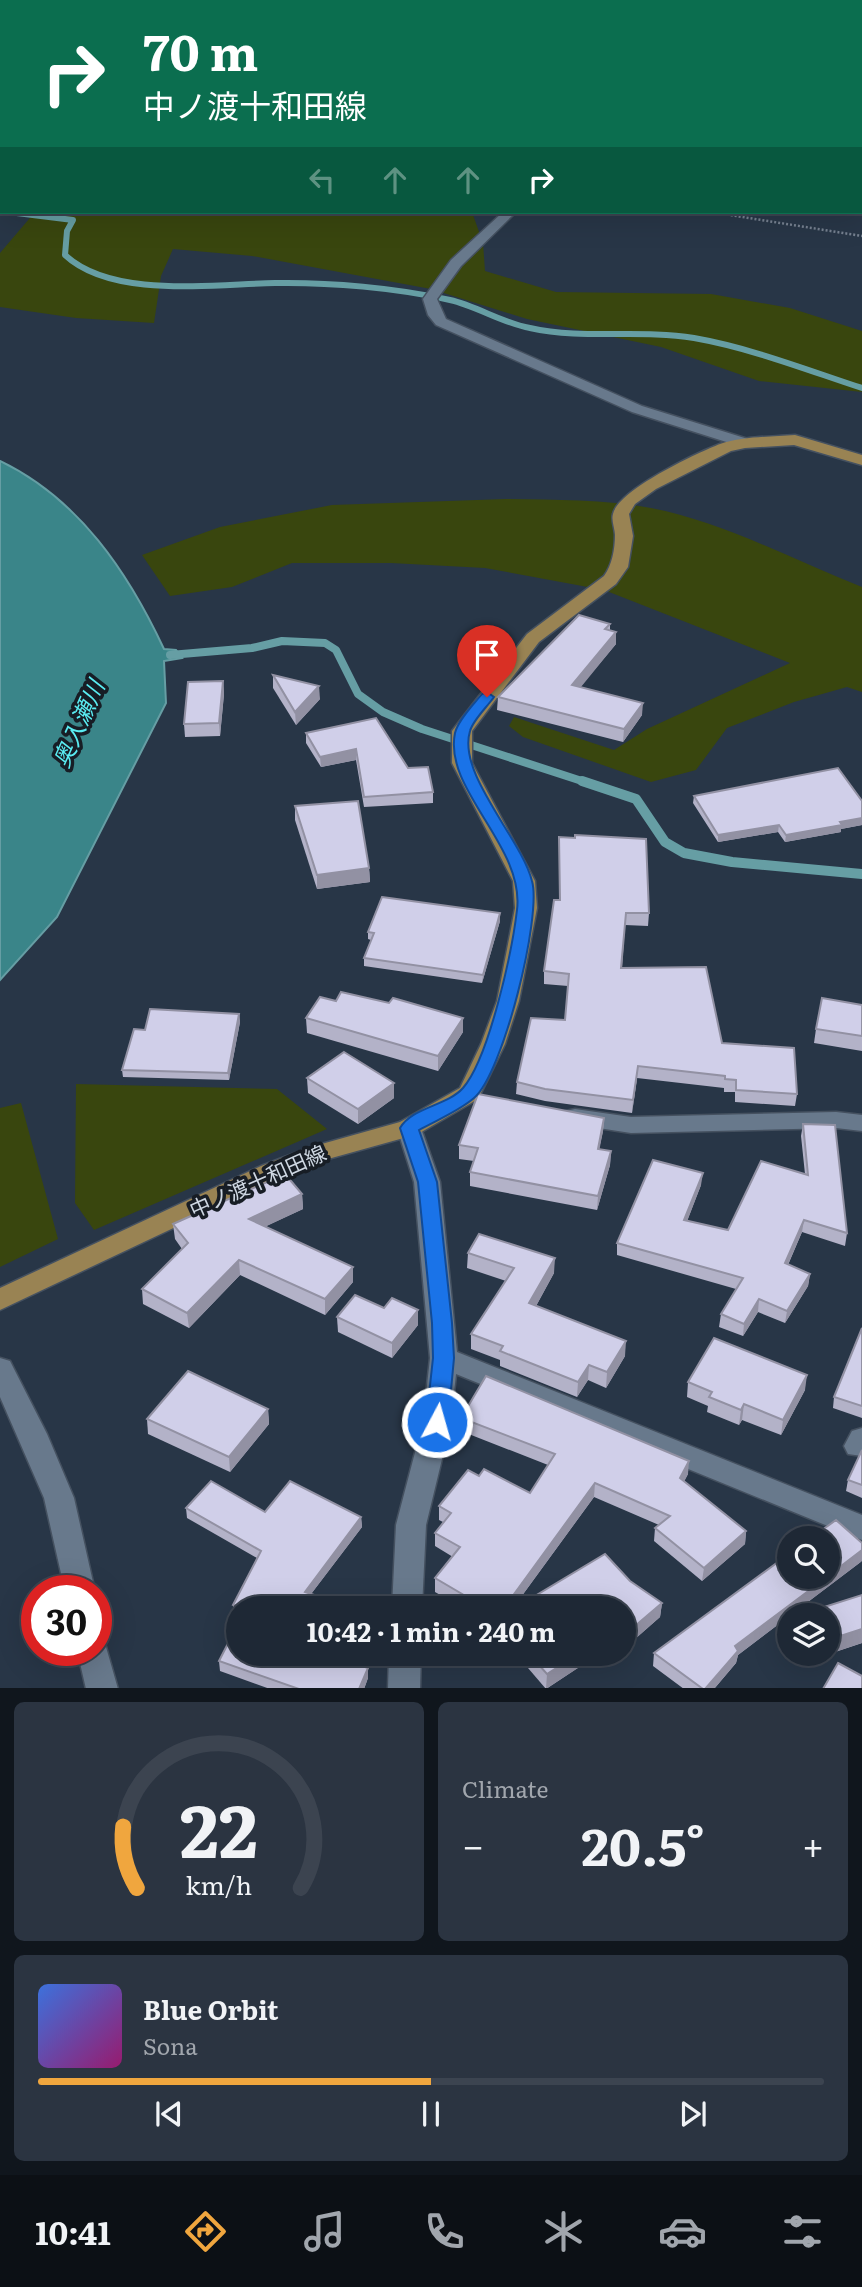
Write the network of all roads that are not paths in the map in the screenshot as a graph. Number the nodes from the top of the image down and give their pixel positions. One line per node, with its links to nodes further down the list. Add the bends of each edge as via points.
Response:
1 (508, 214): 2 (street, via 458,258 440,281 430,299 435,315 452,328 637,409)
2 (745, 443): 3 (main road, via 795,440); 4 (main road, via 704,458 629,501 621,514 620,567 610,580 533,638 462,741 462,763 509,846 524,881 526,908 508,1001 494,1044)
3 (862, 460)
4 (469, 1093): 5 (street); 8 (main road, 中ノ渡十和田線)
5 (494, 1099)
6 (557, 1114): 7 (street, via 631,1125)
7 (862, 1123)
8 (409, 1128): 9 (main road, 中ノ渡十和田線, via 270,1172); 10 (street, via 427,1182)
9 (0, 1300)
10 (444, 1358): 12 (street); 14 (street, via 437,1422 411,1525)
11 (0, 1369): 13 (street, via 59,1498)
12 (862, 1528)
13 (76, 1575)
14 (408, 1596)
15 (97, 1666): 17 (street)
16 (405, 1666): 18 (street)
17 (102, 1688)
18 (404, 1688)

